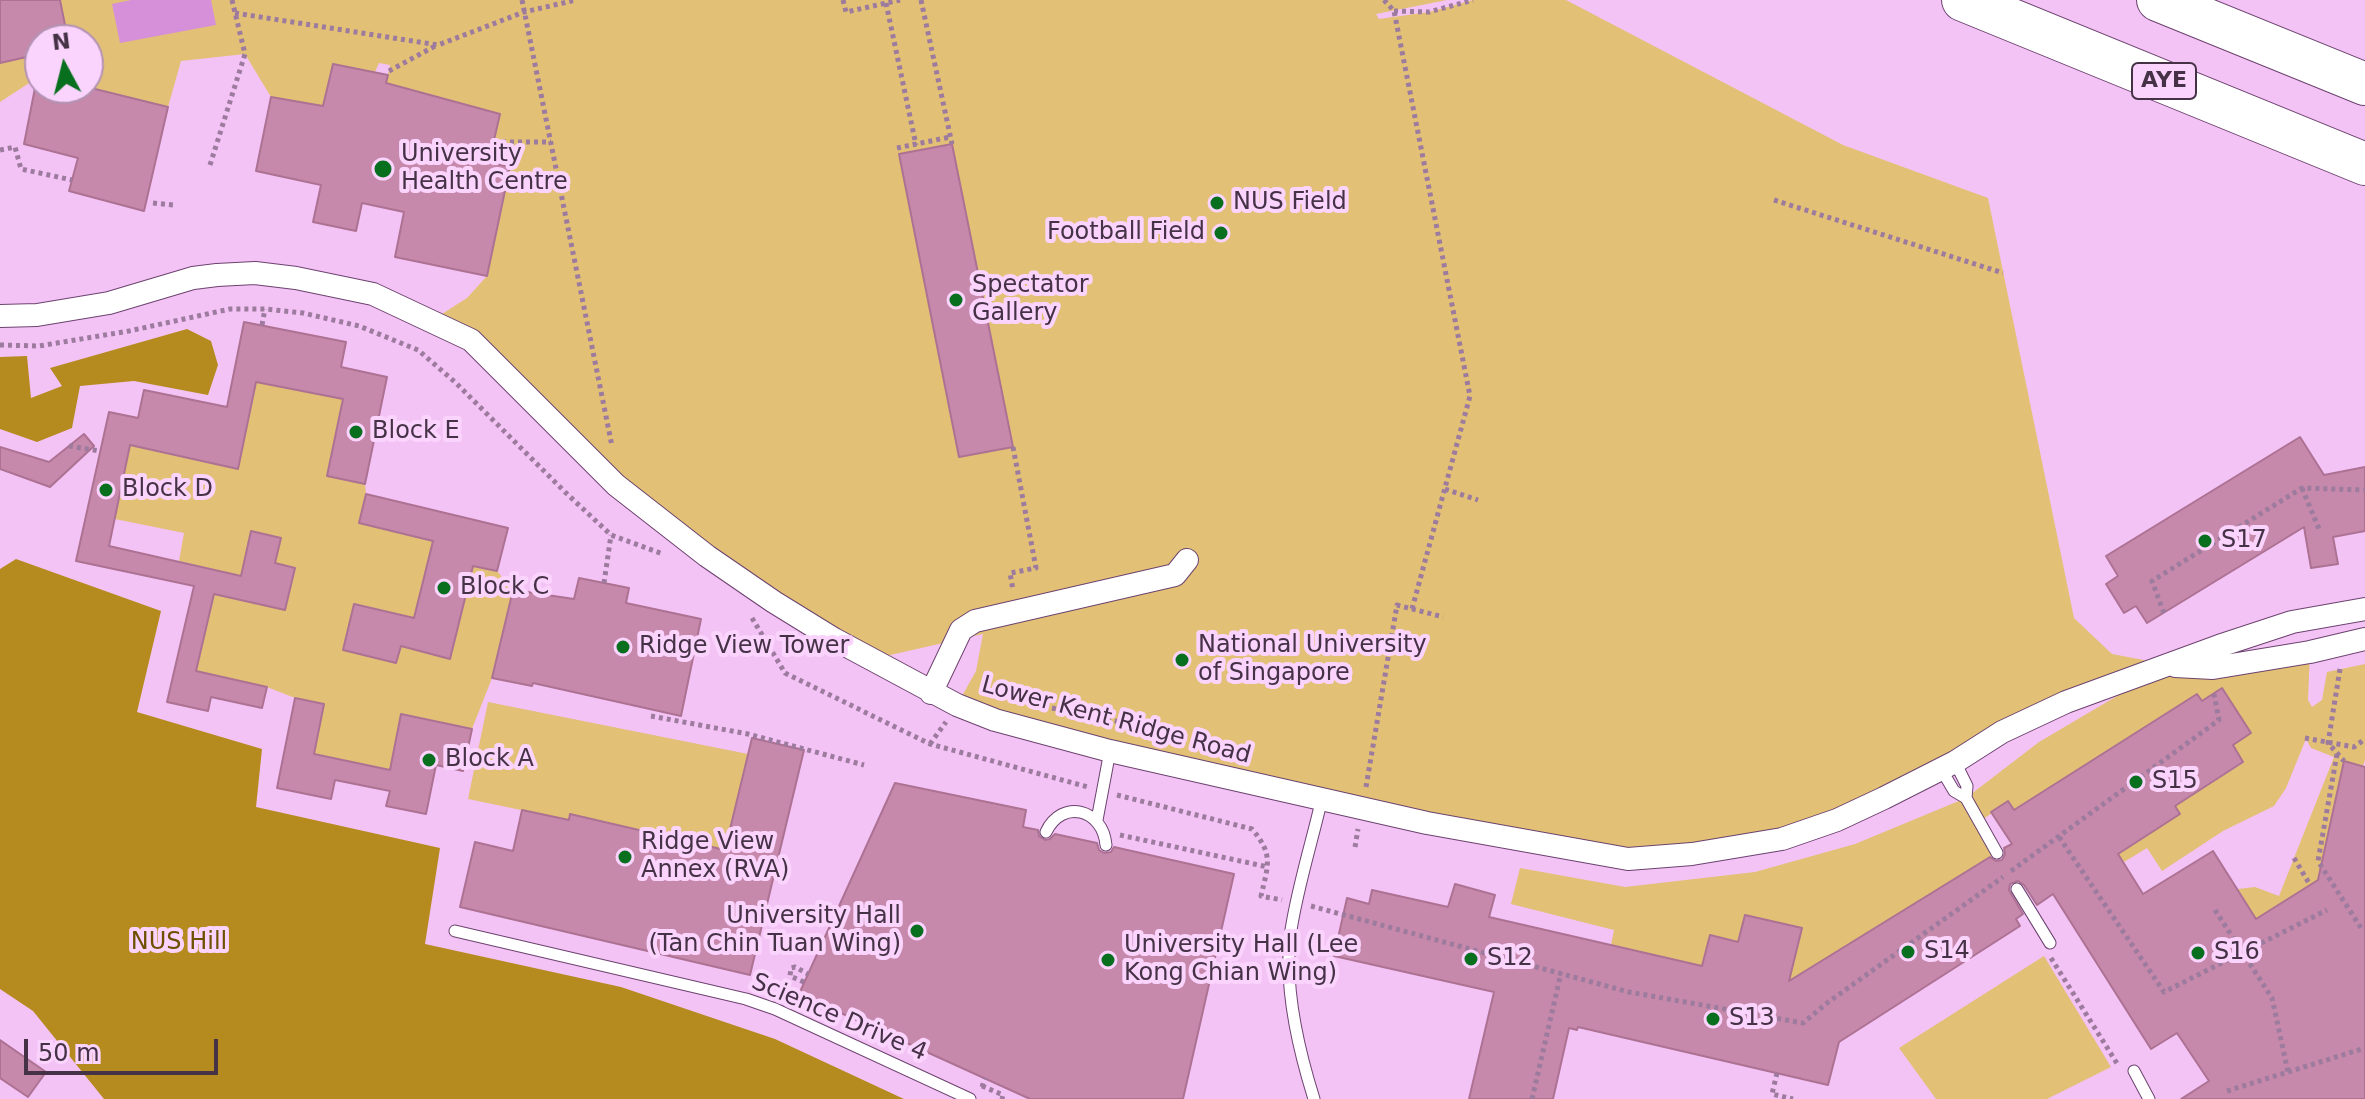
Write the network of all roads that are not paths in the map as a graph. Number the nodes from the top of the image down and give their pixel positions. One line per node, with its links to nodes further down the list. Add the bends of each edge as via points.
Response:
1 (1963, 0): 4 (highway, AYE)
2 (2158, 0): 3 (highway)
3 (2365, 84)
4 (2365, 164)
5 (0, 316): 10 (street, Lower Kent Ridge Road, via 109,303 217,275 269,275 373,294 471,340 616,485 707,556 774,602)
6 (1187, 560): 10 (street, via 1175,575 975,621 961,630)
7 (2365, 609): 9 (street, Lower Kent Ridge Road, via 2292,622)
8 (2365, 639): 9 (street, Lower Kent Ridge Road, via 2213,668)
9 (2170, 665): 12 (street, Lower Kent Ridge Road, via 2066,702)
10 (931, 693): 11 (street, Lower Kent Ridge Road, via 995,720)
11 (1110, 751): 13 (street, Lower Kent Ridge Road); 14 (lane)
12 (1948, 765): 13 (street, Lower Kent Ridge Road, via 1837,820 1782,839 1628,859); 17 (lane, via 1967,786 1966,798)
13 (1322, 798): 23 (lane, via 1291,933 1299,1049)
14 (1097, 820): 15 (lane, via 1088,814 1062,813); 16 (lane)
15 (1046, 832)
16 (1106, 845)
17 (1997, 853)
18 (2017, 889): 20 (lane)
19 (455, 931): 22 (lane, Science Drive 4, via 746,999)
20 (2047, 945)
21 (2128, 1072): 24 (lane)
22 (970, 1099)
23 (1314, 1099)
24 (2149, 1099)

